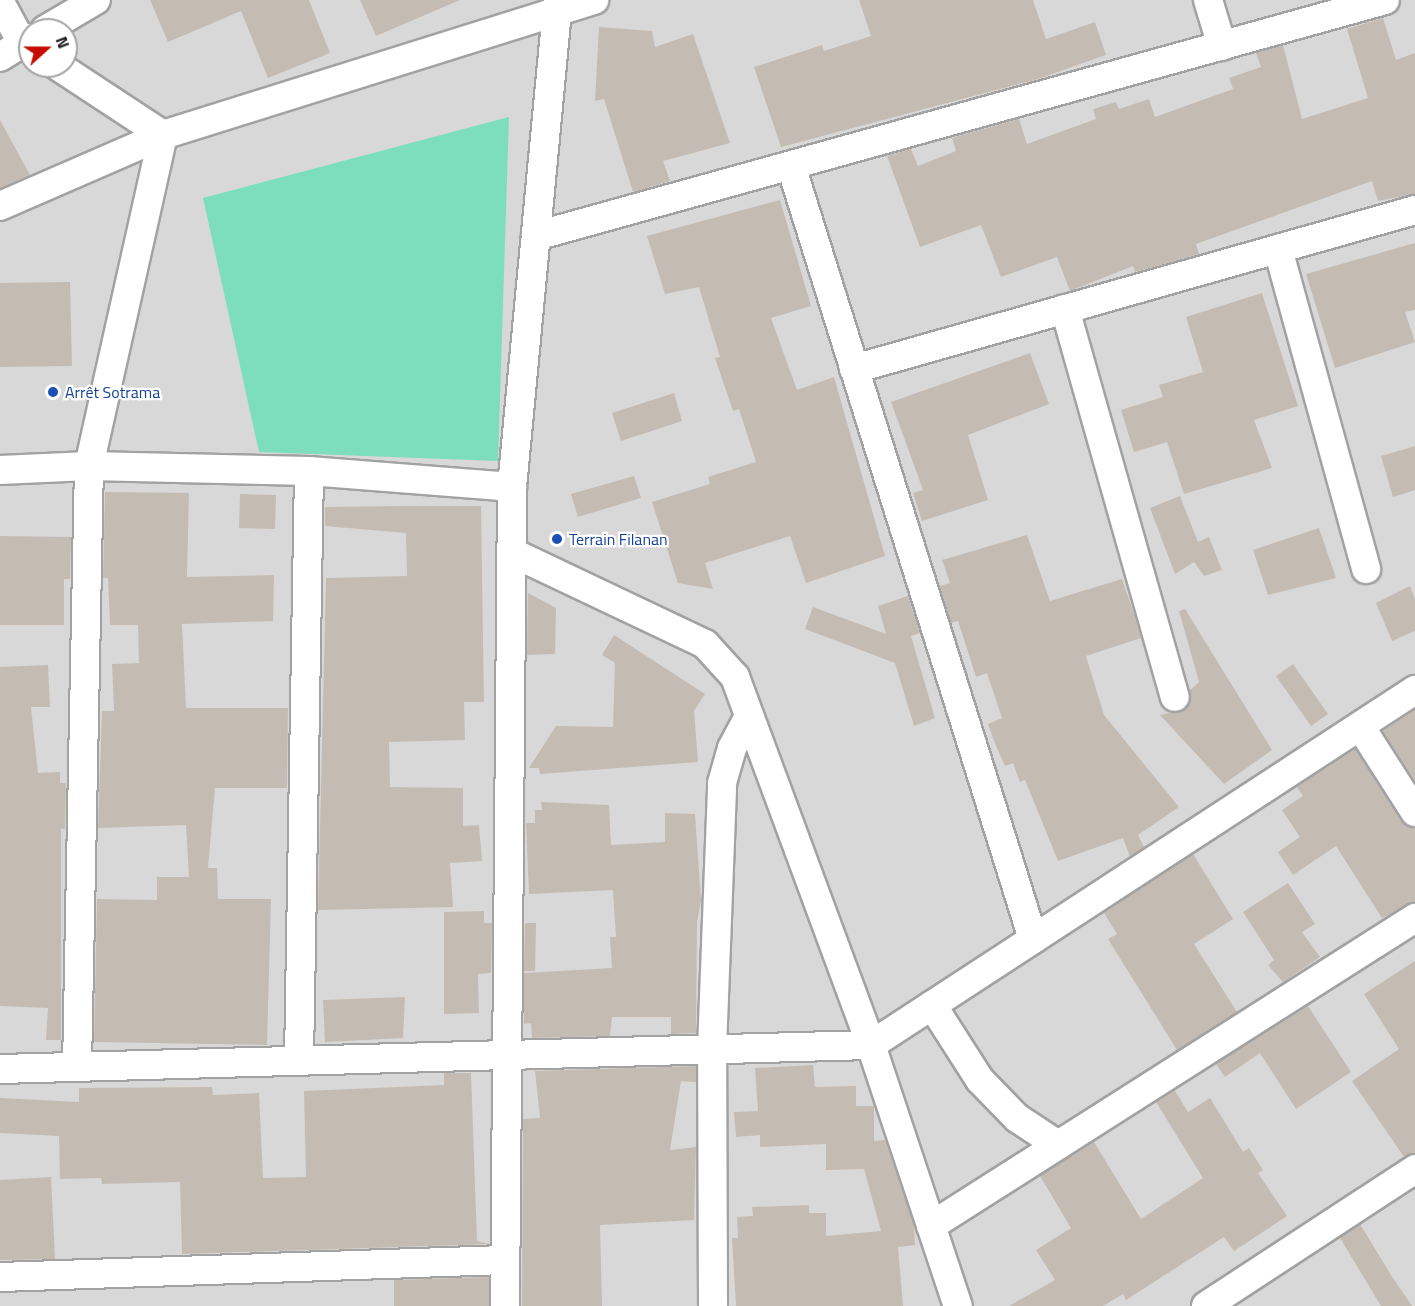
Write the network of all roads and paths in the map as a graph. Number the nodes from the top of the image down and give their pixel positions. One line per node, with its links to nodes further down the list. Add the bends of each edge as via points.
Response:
1 (96, 0): 7 (street)
2 (594, 0): 6 (street)
3 (1208, 0): 9 (street)
4 (1385, 0): 9 (street)
5 (0, 2): 8 (street)
6 (558, 5): 11 (street); 15 (street)
7 (66, 18)
8 (18, 32)
9 (1222, 46): 12 (street)
10 (76, 78): 11 (street)
11 (163, 135): 13 (street); 19 (street)
12 (792, 169): 15 (street); 18 (street)
13 (0, 206)
14 (1415, 210): 16 (street)
15 (536, 236): 22 (street)
16 (1278, 249): 17 (street); 24 (street)
17 (1065, 309): 18 (street); 26 (street)
18 (854, 369): 31 (street)
19 (89, 466): 20 (street); 21 (street); 37 (street)
20 (0, 470)
21 (309, 471): 22 (street); 36 (street)
22 (512, 488): 23 (street)
23 (511, 552): 27 (street, via 705,644 735,677); 35 (street)
24 (1366, 569)
25 (1415, 690): 28 (street)
26 (1175, 697)
27 (749, 716): 33 (street); 34 (street, via 732,748 722,783)
28 (1360, 726): 29 (street); 31 (street)
29 (1415, 812)
30 (1415, 918): 39 (street)
31 (1033, 939): 32 (street)
32 (932, 1005): 33 (street); 39 (street, via 980,1080 1017,1118)
33 (870, 1045): 34 (street); 41 (street)
34 (712, 1049): 35 (street); 45 (street)
35 (507, 1055): 36 (street); 42 (street)
36 (299, 1061): 37 (street)
37 (77, 1067): 38 (street)
38 (0, 1069)
39 (1058, 1145): 41 (street)
40 (1415, 1169): 47 (street)
41 (931, 1226): 46 (street)
42 (505, 1260): 43 (street); 44 (street)
43 (0, 1277)
44 (505, 1306)
45 (713, 1306)
46 (958, 1306)
47 (1206, 1306)

